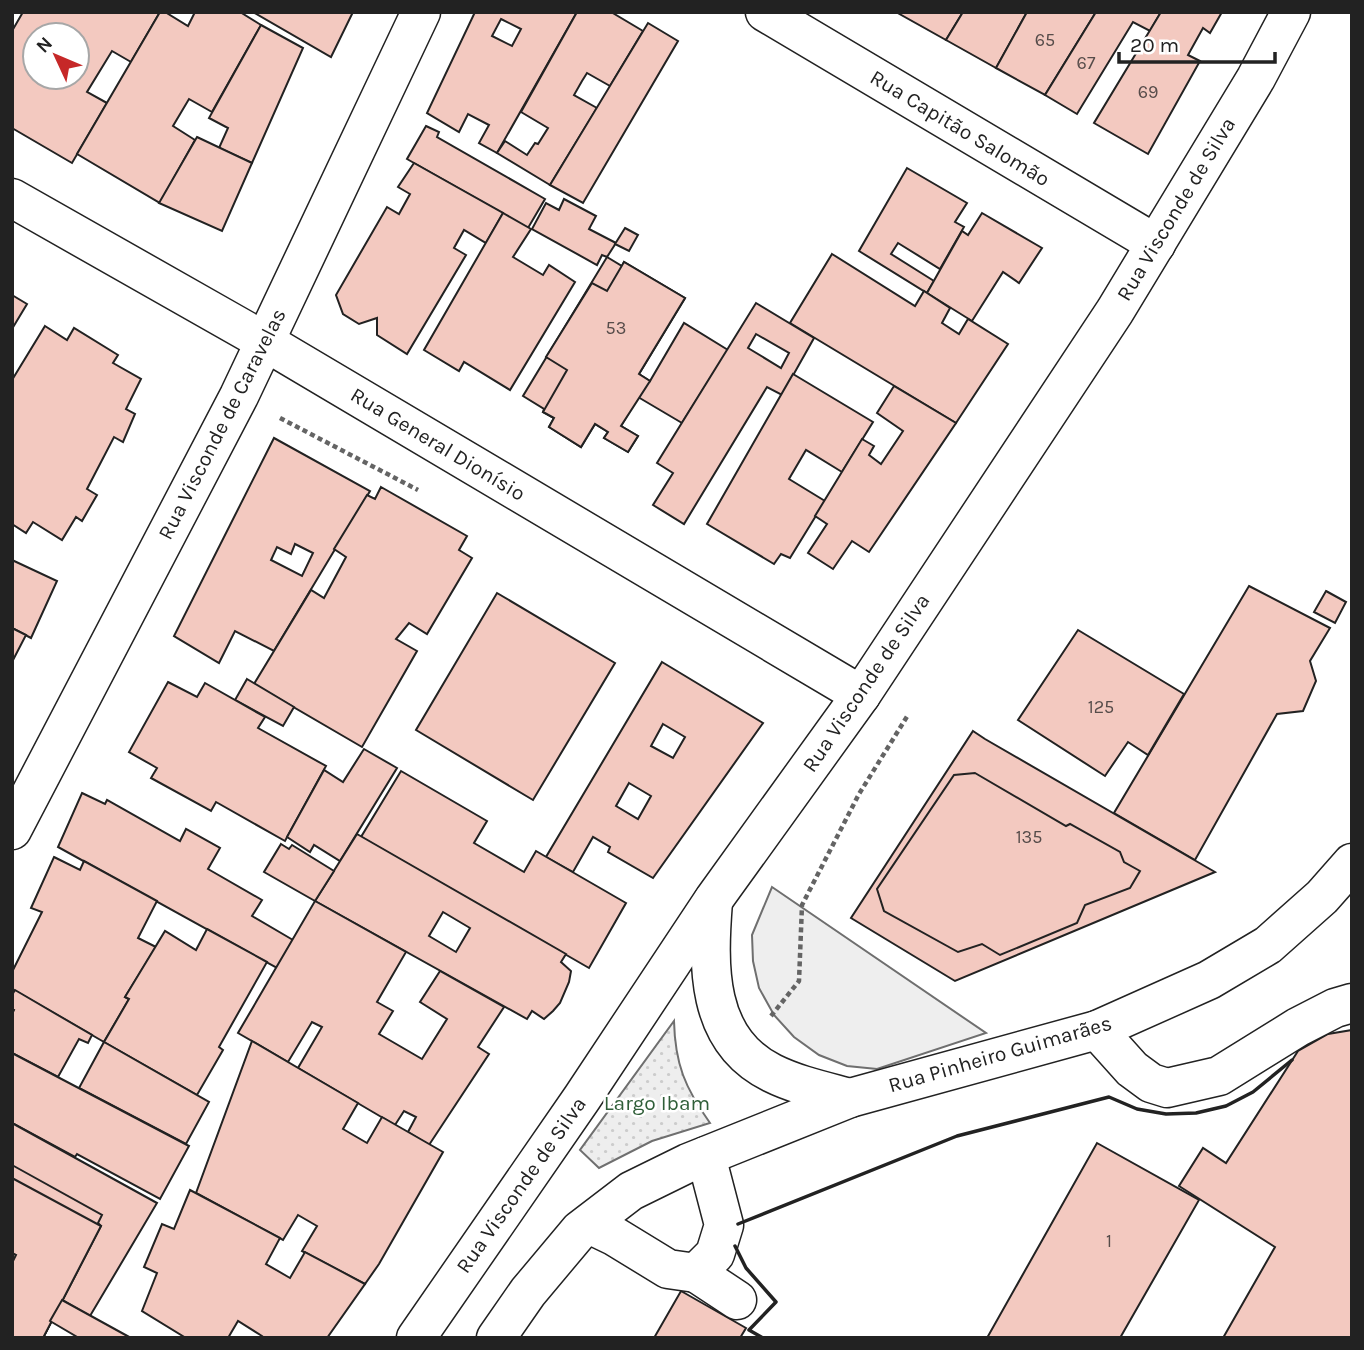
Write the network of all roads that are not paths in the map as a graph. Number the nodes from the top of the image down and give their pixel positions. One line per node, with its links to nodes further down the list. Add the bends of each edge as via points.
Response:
1 (421, 12): 6 (main road, Rua Visconde de Caravelas)
2 (765, 12): 5 (main road, Rua Capitão Salomão)
3 (1291, 12): 5 (main road, Rua Visconde de Silva)
4 (12, 198): 6 (main road, Rua General Dionísio)
5 (1156, 244): 7 (main road, Rua Visconde de Silva)
6 (264, 341): 7 (main road, Rua General Dionísio); 8 (main road, Rua Visconde de Caravelas)
7 (861, 695): 10 (main road, Rua Visconde de Silva)
8 (12, 830)
9 (1352, 863): 12 (main road, Rua Pinheiro Guimarães, via 1268,945 1209,980)
10 (713, 899): 13 (main road, via 712,985 730,1034 743,1052 771,1073); 18 (main road, Rua Visconde de Silva)
11 (1352, 1003): 12 (main road, via 1298,1027 1219,1076 1167,1088 1132,1069)
12 (1097, 1030): 13 (main road, Rua Pinheiro Guimarães)
13 (850, 1098): 14 (main road)
14 (706, 1156): 15 (main road, via 631,1191); 16 (main road, via 724,1225 715,1254)
15 (589, 1224): 16 (main road, via 668,1269); 19 (main road, via 528,1292)
16 (696, 1273): 17 (main road)
17 (737, 1300)
18 (415, 1338)
19 (496, 1338)

